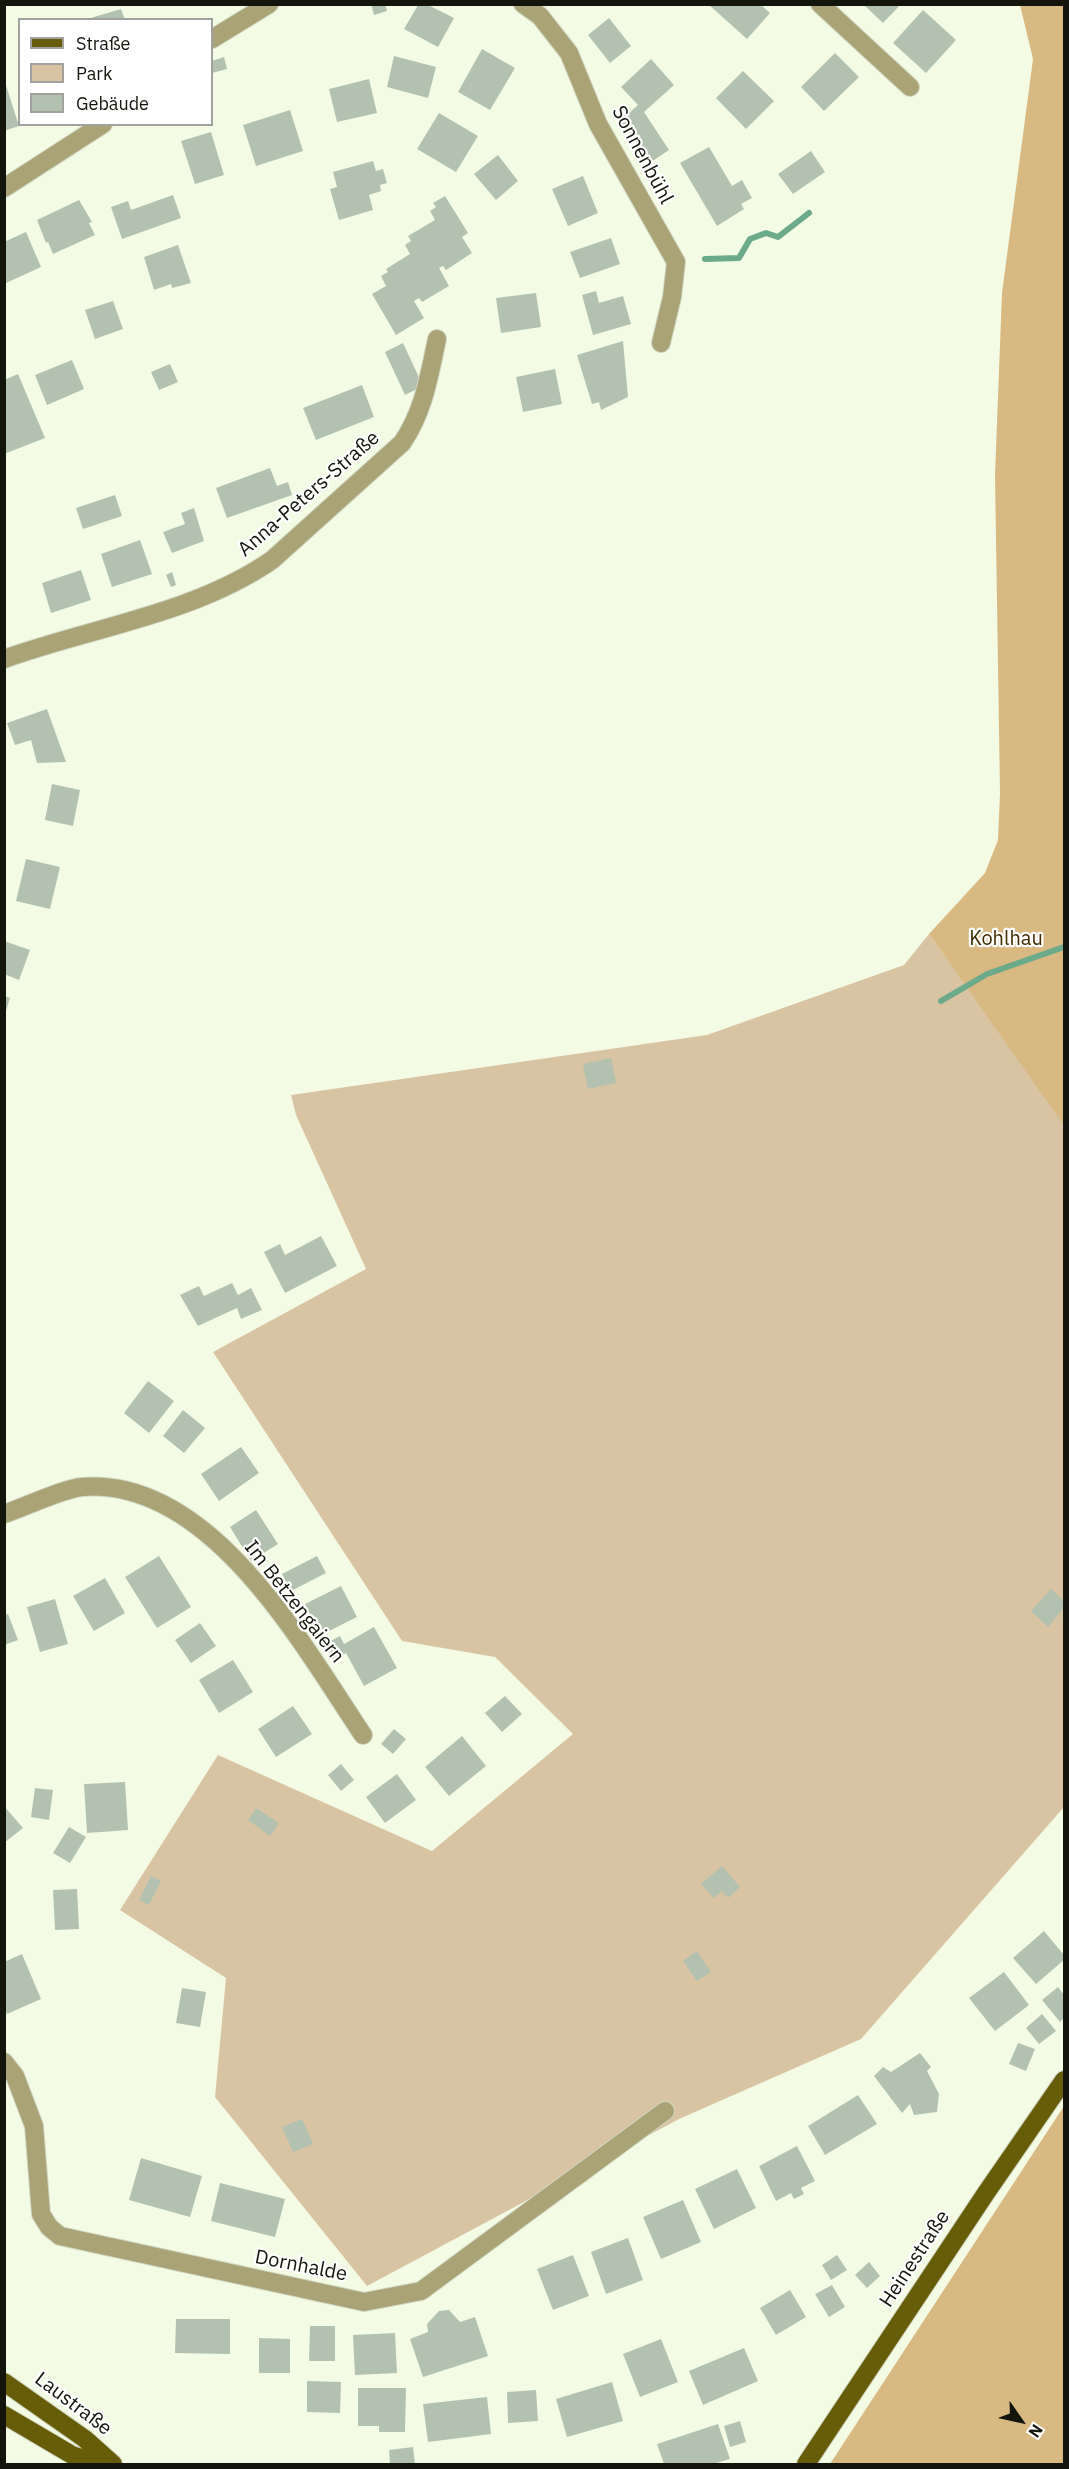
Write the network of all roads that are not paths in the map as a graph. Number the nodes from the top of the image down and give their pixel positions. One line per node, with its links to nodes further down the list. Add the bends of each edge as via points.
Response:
1 (269, 4): 4 (street)
2 (523, 4): 9 (street, Sonnenbühl, via 540,16 569,53 598,124 676,262)
3 (820, 4): 5 (street)
4 (213, 38)
5 (910, 87)
6 (100, 126): 7 (street)
7 (4, 188)
8 (437, 339): 10 (street, Anna-Peters-Straße, via 425,397 402,443 272,560 249,576 203,597)
9 (661, 343)
10 (4, 659)
11 (4, 1514): 12 (street, Im Betzengaiern, via 80,1487 110,1488 162,1503 195,1522 236,1561 293,1630)
12 (363, 1735)
13 (4, 2062): 15 (street, Dornhalde, via 15,2076 34,2126 41,2214 60,2236 364,2302 421,2291)
14 (1065, 2080): 20 (main road, Heinestraße)
15 (665, 2111)
16 (4, 2382): 19 (main road, Laustraße, via 85,2439)
17 (4, 2415): 18 (main road, Laustraße, via 72,2455)
18 (102, 2464)
19 (113, 2464)
20 (806, 2464)

